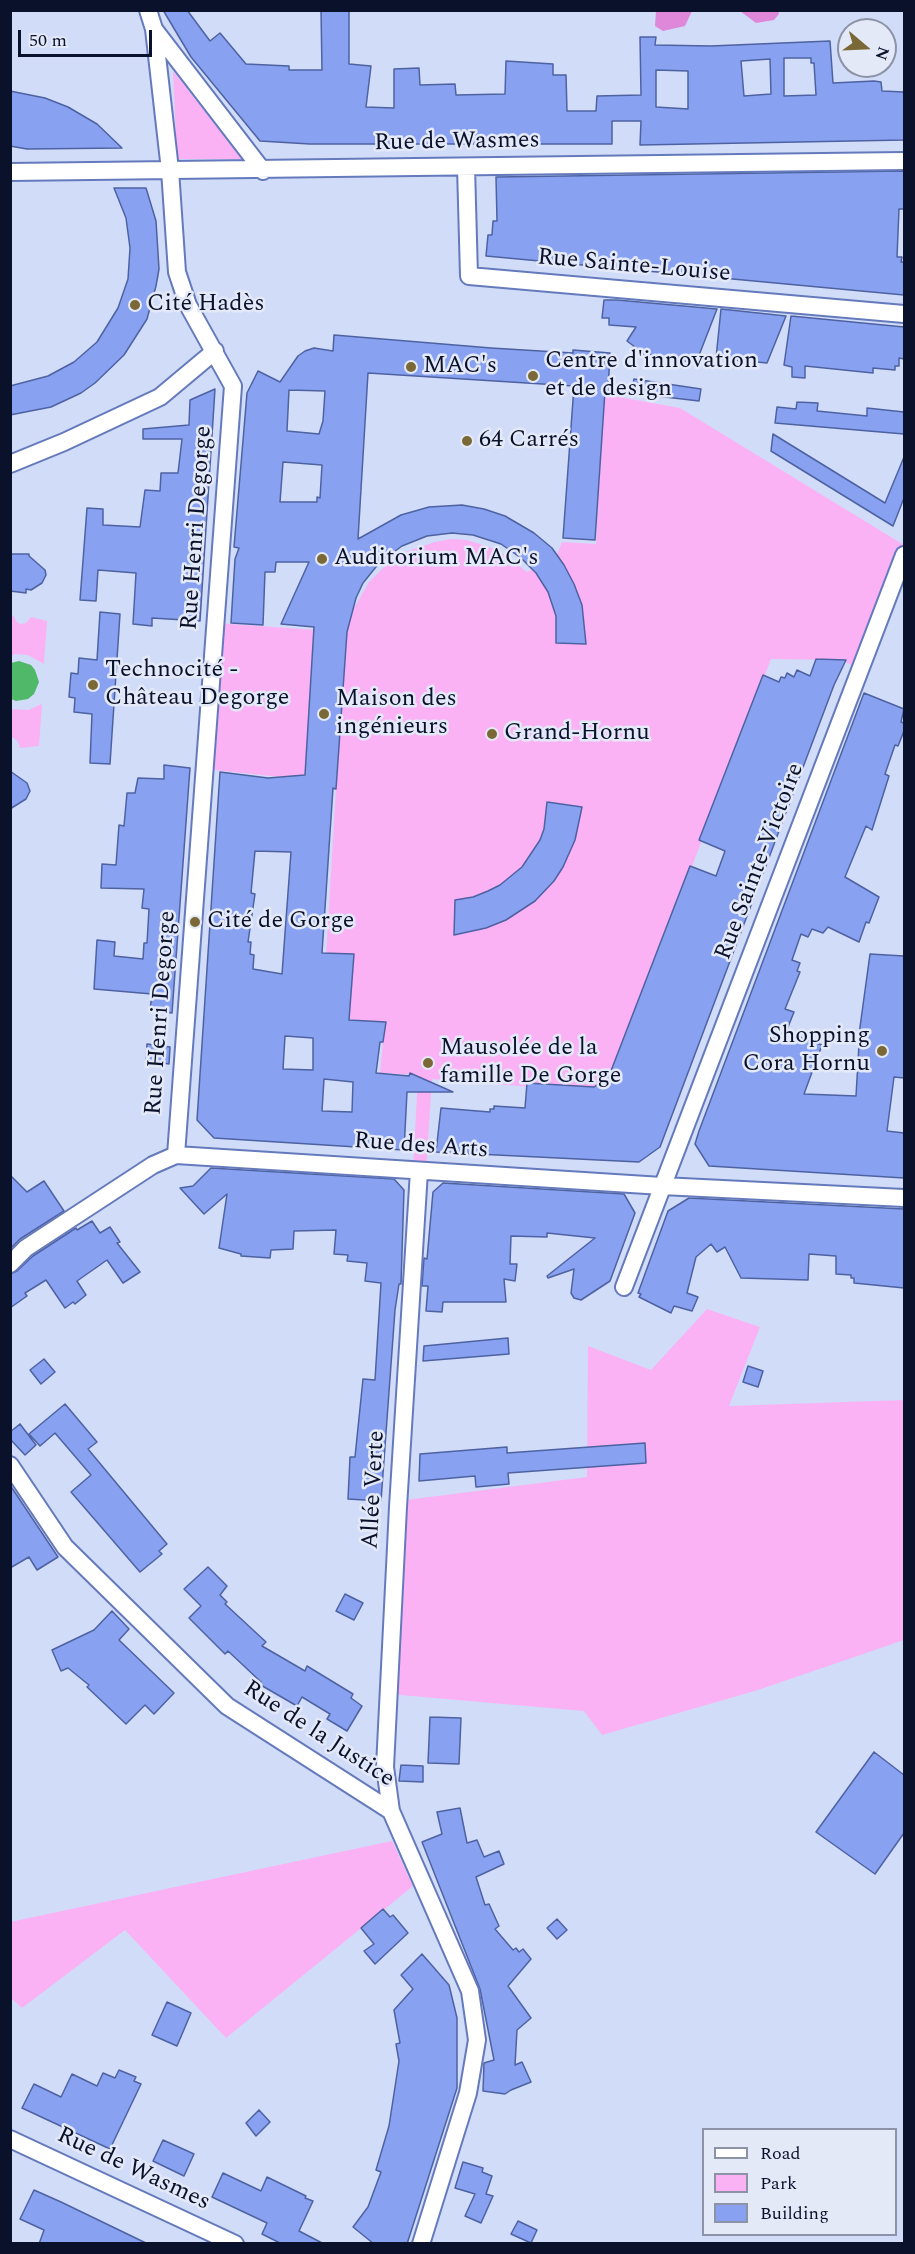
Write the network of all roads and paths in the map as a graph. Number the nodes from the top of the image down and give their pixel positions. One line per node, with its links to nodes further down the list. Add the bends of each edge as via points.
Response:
1 (148, 10): 2 (street)
2 (154, 29): 5 (street, Rue Henri Degorge); 6 (street)
3 (904, 162): 4 (street, Rue de Wasmes)
4 (466, 167): 6 (street, Rue de Wasmes); 8 (street, Rue Sainte-Louise, via 469,276)
5 (170, 170): 6 (street, Rue de Wasmes); 7 (street, Rue de Wasmes); 9 (street, Rue Henri Degorge, via 177,272 188,305)
6 (263, 171)
7 (10, 172)
8 (904, 314)
9 (215, 351): 10 (street, via 160,397); 12 (street, Rue Henri Degorge, via 233,386)
10 (10, 464)
11 (904, 555): 14 (street, Rue Sainte-Victoire)
12 (176, 1155): 13 (street, Rue des Arts); 16 (street, via 153,1165 26,1248)
13 (418, 1171): 14 (street, Rue des Arts); 19 (street, Allée Verte, via 385,1767)
14 (662, 1186): 15 (street, Rue des Arts); 17 (street, Rue Sainte-Victoire)
15 (904, 1198)
16 (10, 1264)
17 (624, 1287)
18 (10, 1465): 19 (street, Rue de la Justice, via 65,1547 227,1706)
19 (391, 1811): 22 (street, Rue de la Justice, via 470,1991 477,2040 468,2093)
20 (10, 2139): 21 (street, Rue de Wasmes)
21 (235, 2244)
22 (421, 2244)

